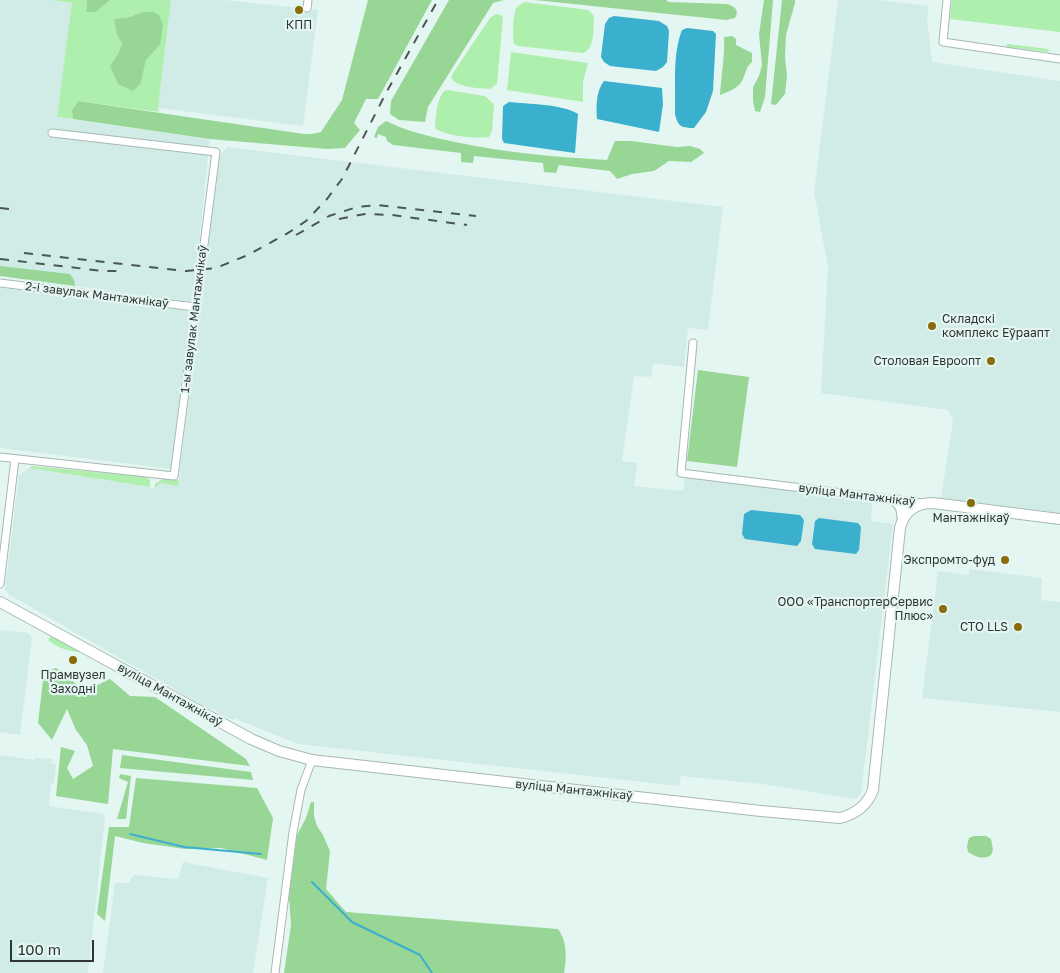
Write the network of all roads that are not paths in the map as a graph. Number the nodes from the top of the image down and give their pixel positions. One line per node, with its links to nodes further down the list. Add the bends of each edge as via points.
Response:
1 (308, 0): 3 (street)
2 (947, 0): 4 (street, via 943,42)
3 (307, 8)
4 (1060, 59)
5 (52, 133): 7 (street, 1-ы завулак Мантажнікаў, via 216,152)
6 (0, 283): 7 (street, 2-і завулак Мантажнікаў)
7 (194, 307): 10 (street, 1-ы завулак Мантажнікаў, via 174,476)
8 (693, 343): 11 (street, вуліца Мантажнікаў, via 681,473)
9 (0, 457): 10 (street, 1-ы завулак Мантажнікаў)
10 (15, 459): 15 (street)
11 (895, 500): 12 (street, вуліца Мантажнікаў); 14 (street, via 901,507)
12 (925, 504): 13 (street, вуліца Мантажнікаў); 14 (street, вуліца Мантажнікаў, via 911,510)
13 (1060, 518)
14 (903, 520): 17 (street, вуліца Мантажнікаў, via 873,790 866,805 849,816 831,818 761,811)
15 (0, 584)
16 (0, 602): 17 (street, вуліца Мантажнікаў, via 250,739 280,752)
17 (312, 760): 18 (street, via 301,790 294,825)
18 (275, 973)

